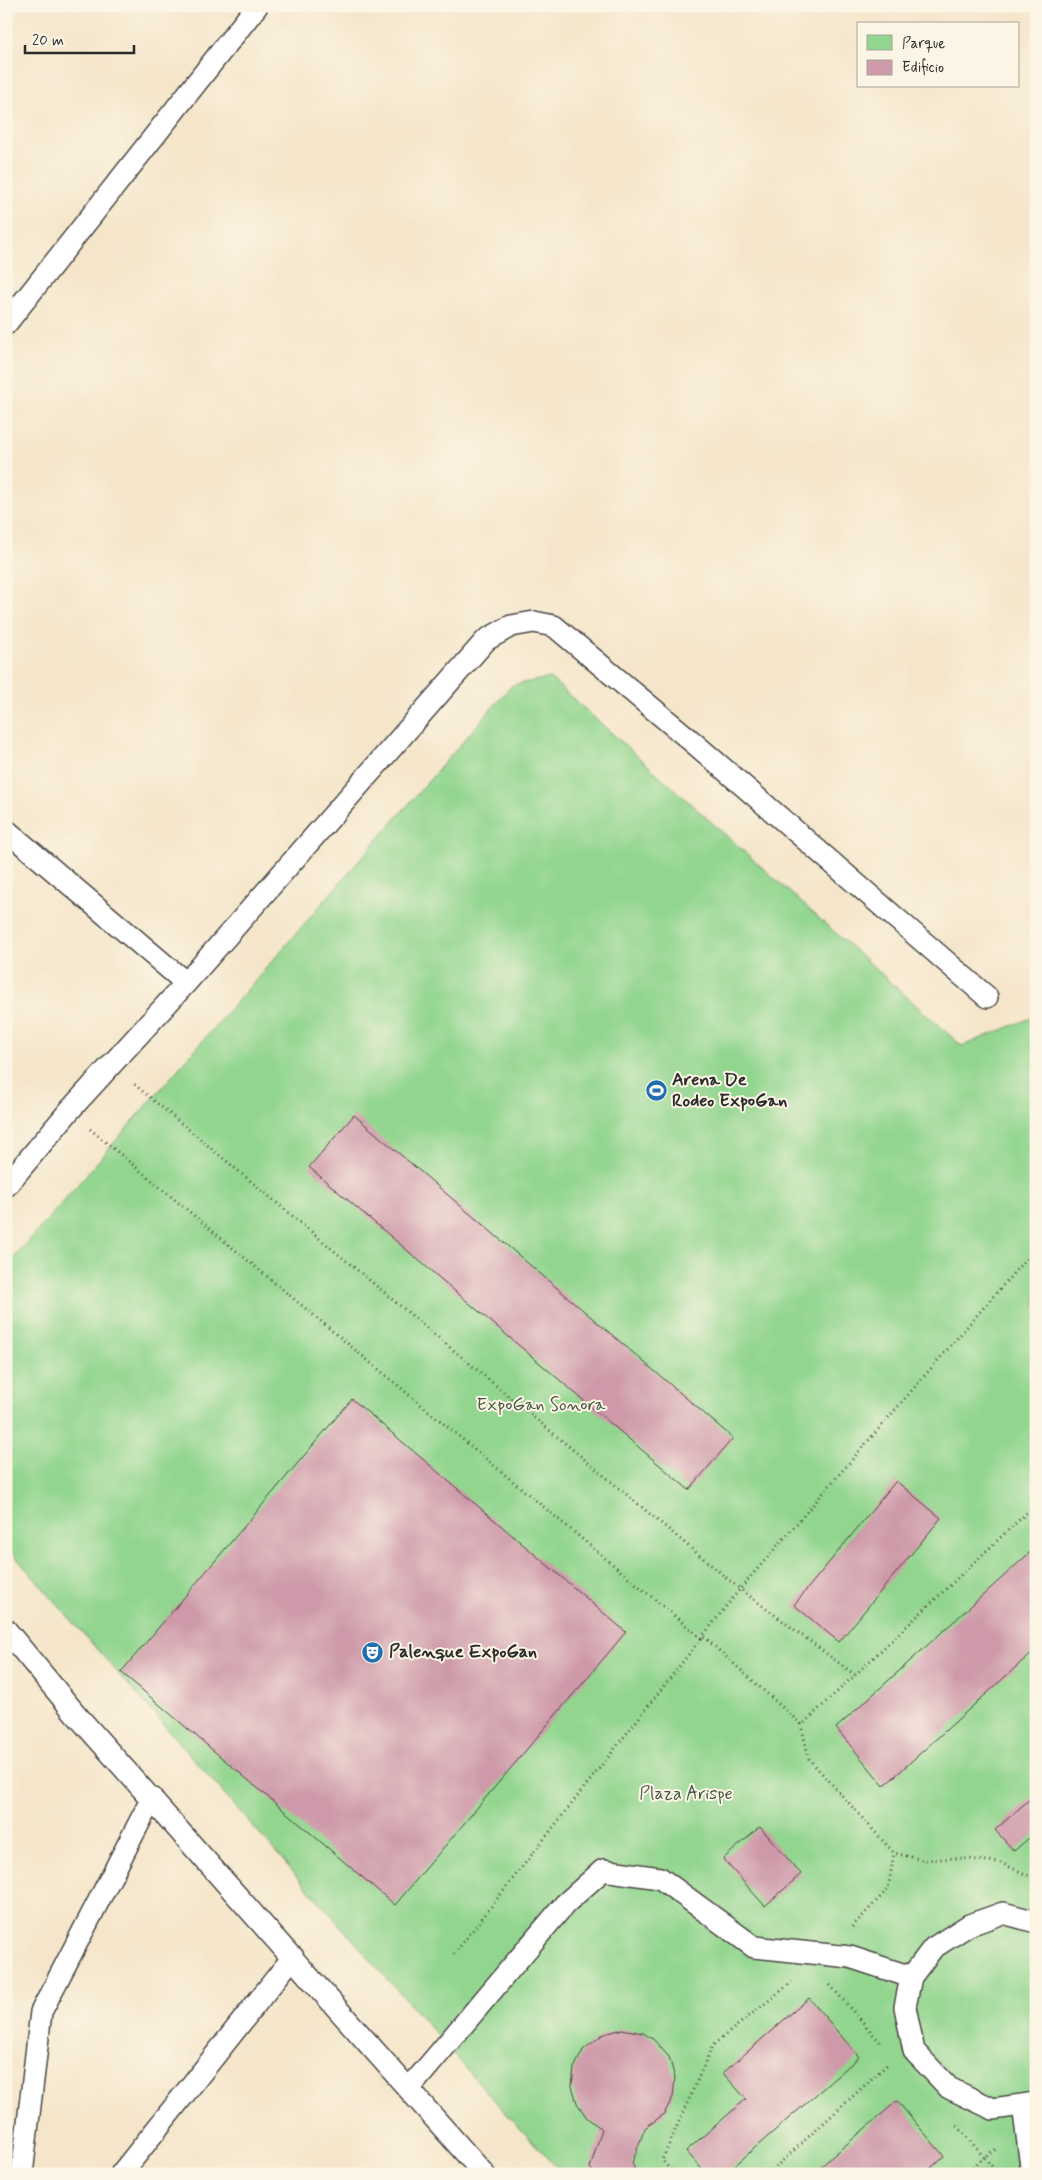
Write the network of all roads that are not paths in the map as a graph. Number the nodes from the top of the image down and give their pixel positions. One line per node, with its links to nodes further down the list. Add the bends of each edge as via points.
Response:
1 (257, 6): 2 (lane)
2 (6, 324)
3 (6, 830): 4 (lane)
4 (186, 983): 5 (lane, via 486,640 511,626 534,622 554,626 575,643); 6 (lane, via 69,1111)
5 (987, 997)
6 (6, 1186)
7 (6, 1630): 8 (lane)
8 (152, 1798): 10 (lane); 14 (lane, via 41,2012)
9 (1036, 1922): 11 (lane, via 1003,1913 969,1925 933,1948)
10 (293, 1957): 12 (lane); 15 (lane)
11 (910, 1977): 12 (lane, via 850,1957 819,1960 754,1947 660,1878 603,1870 565,1904); 13 (lane, via 905,2007 914,2051 949,2088 993,2108)
12 (409, 2089): 16 (lane)
13 (1029, 2104): 17 (lane)
14 (22, 2174)
15 (121, 2174)
16 (484, 2174)
17 (1032, 2174)

